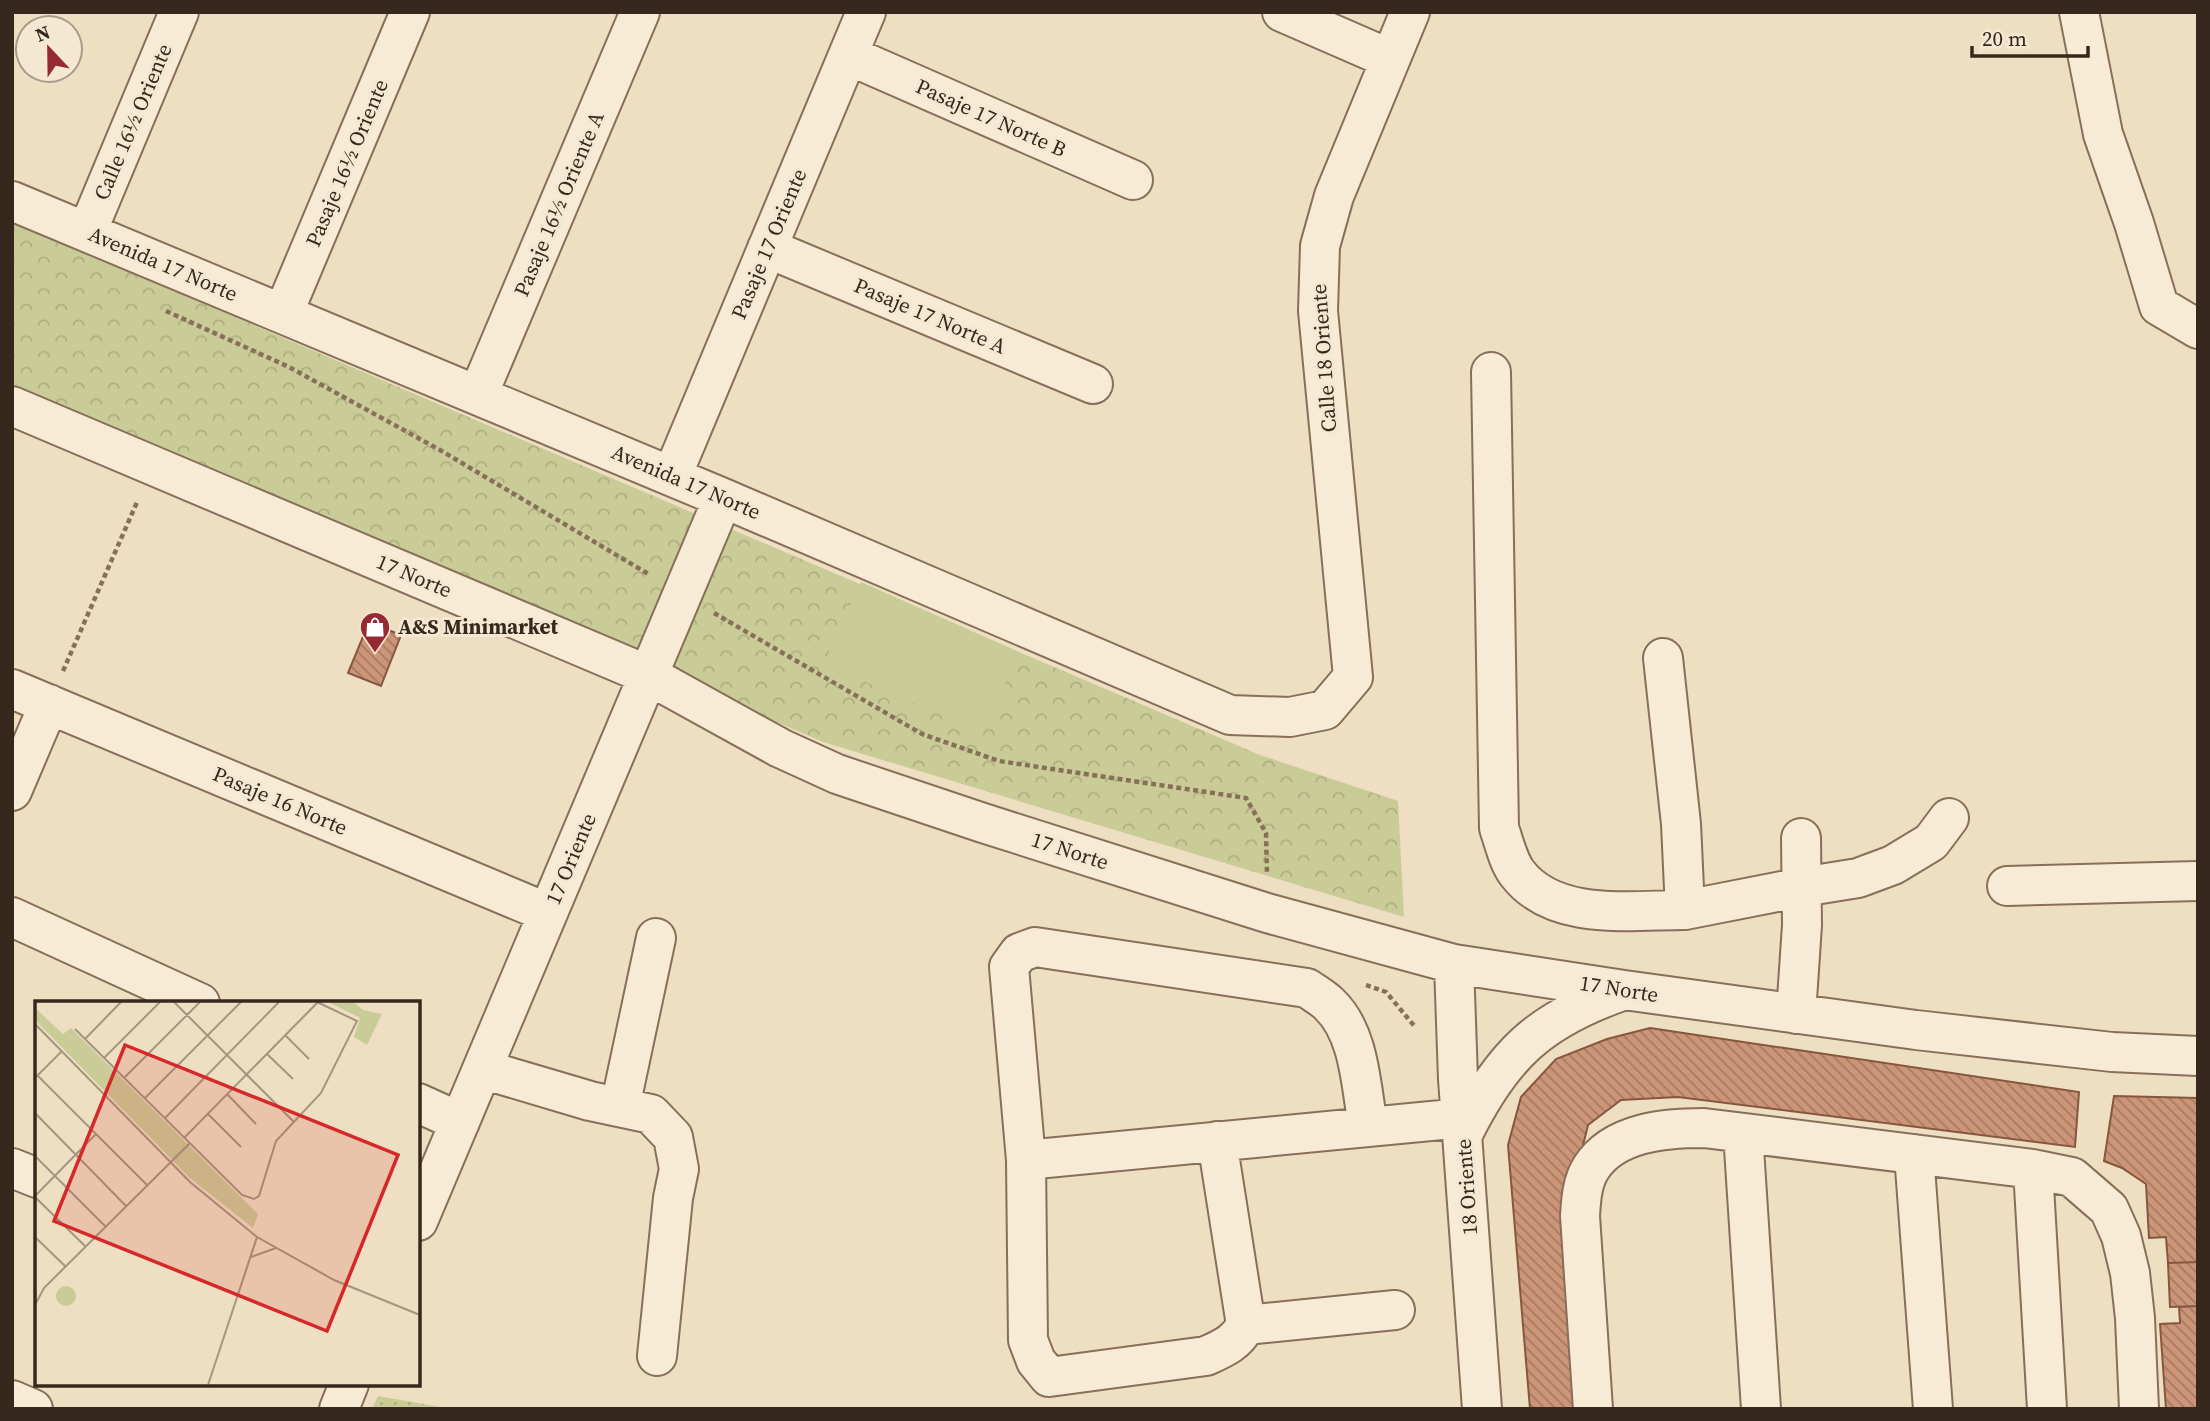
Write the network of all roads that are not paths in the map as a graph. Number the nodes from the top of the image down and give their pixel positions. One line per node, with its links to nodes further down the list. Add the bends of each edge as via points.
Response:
1 (179, 12): 12 (street, Calle 16½ Oriente)
2 (410, 12): 14 (street, Pasaje 16½ Oriente)
3 (640, 12): 18 (street, Pasaje 16½ Oriente A)
4 (866, 12): 8 (street, Pasaje 17 Oriente)
5 (1282, 12): 9 (street)
6 (1410, 12): 9 (street, Calle 18 Oriente)
7 (2079, 12): 15 (street, via 2102,134 2159,306)
8 (848, 55): 10 (street, Pasaje 17 Norte B); 13 (street, Pasaje 17 Oriente)
9 (1390, 59): 24 (street, Calle 18 Oriente, via 1324,225 1318,275)
10 (1133, 180)
11 (12, 201): 12 (street, Avenida 17 Norte)
12 (86, 232): 14 (street, Avenida 17 Norte)
13 (767, 248): 17 (street, Pasaje 17 Norte A); 20 (street, Pasaje 17 Oriente)
14 (283, 314): 18 (street, Avenida 17 Norte)
15 (2198, 329)
16 (1491, 372): 33 (street, via 1499,828 1517,873 1559,904)
17 (1093, 384)
18 (478, 395): 20 (street, Avenida 17 Norte)
19 (12, 406): 23 (street, 17 Norte)
20 (671, 476): 21 (street, Avenida 17 Norte)
21 (723, 498): 23 (street, 17 Oriente); 24 (street, Avenida 17 Norte, via 1230,715 1290,717 1325,709)
22 (1663, 658): 33 (street)
23 (648, 675): 34 (street, 17 Oriente); 37 (street, 17 Norte, via 837,774 1267,913)
24 (1353, 677)
25 (12, 689): 26 (street, Pasaje 16 Norte)
26 (49, 704): 27 (street); 34 (street, Pasaje 16 Norte)
27 (12, 791)
28 (1949, 818): 32 (street, via 1931,842 1892,865 1858,878)
29 (1801, 838): 32 (street)
30 (2198, 881): 31 (street)
31 (2007, 886)
32 (1802, 887): 33 (street); 40 (street)
33 (1685, 910)
34 (548, 913): 42 (street, 17 Oriente)
35 (12, 917): 39 (street)
36 (656, 938): 44 (street)
37 (1454, 964): 38 (street, 17 Norte); 47 (street, 18 Oriente)
38 (1624, 990): 40 (street, 17 Norte); 47 (street, via 1573,1010 1530,1039 1502,1069)
39 (196, 1001)
40 (1796, 1014): 41 (street, 17 Norte, via 2112,1052)
41 (2198, 1056)
42 (482, 1069): 44 (street); 45 (street, 17 Oriente)
43 (420, 1103): 45 (street)
44 (620, 1107): 58 (street, via 651,1114 673,1137 679,1169)
45 (460, 1122): 55 (street, 17 Oriente)
46 (1368, 1126): 47 (street); 49 (street); 51 (street, via 1346,1028 1330,1004 1307,988 1035,947 1019,953 1009,967)
47 (1463, 1126): 63 (street, 18 Oriente)
48 (1743, 1133): 50 (street); 64 (street, via 1670,1128 1635,1136 1608,1150 1590,1168 1580,1216); 65 (street)
49 (1217, 1141): 51 (street); 57 (street)
50 (1914, 1154): 53 (street); 66 (street)
51 (1026, 1160): 57 (street, via 1028,1340 1049,1377 1206,1356 1233,1343)
52 (12, 1168): 54 (street)
53 (2033, 1169): 67 (street); 68 (street, via 2072,1177 2109,1209 2121,1236 2133,1295)
54 (35, 1177)
55 (420, 1216)
56 (1395, 1310): 57 (street)
57 (1245, 1325)
58 (657, 1356)
59 (348, 1386): 62 (street)
60 (12, 1400): 61 (street)
61 (33, 1409)
62 (339, 1409)
63 (1482, 1409)
64 (1593, 1409)
65 (1761, 1409)
66 (1933, 1409)
67 (2047, 1409)
68 (2139, 1409)

